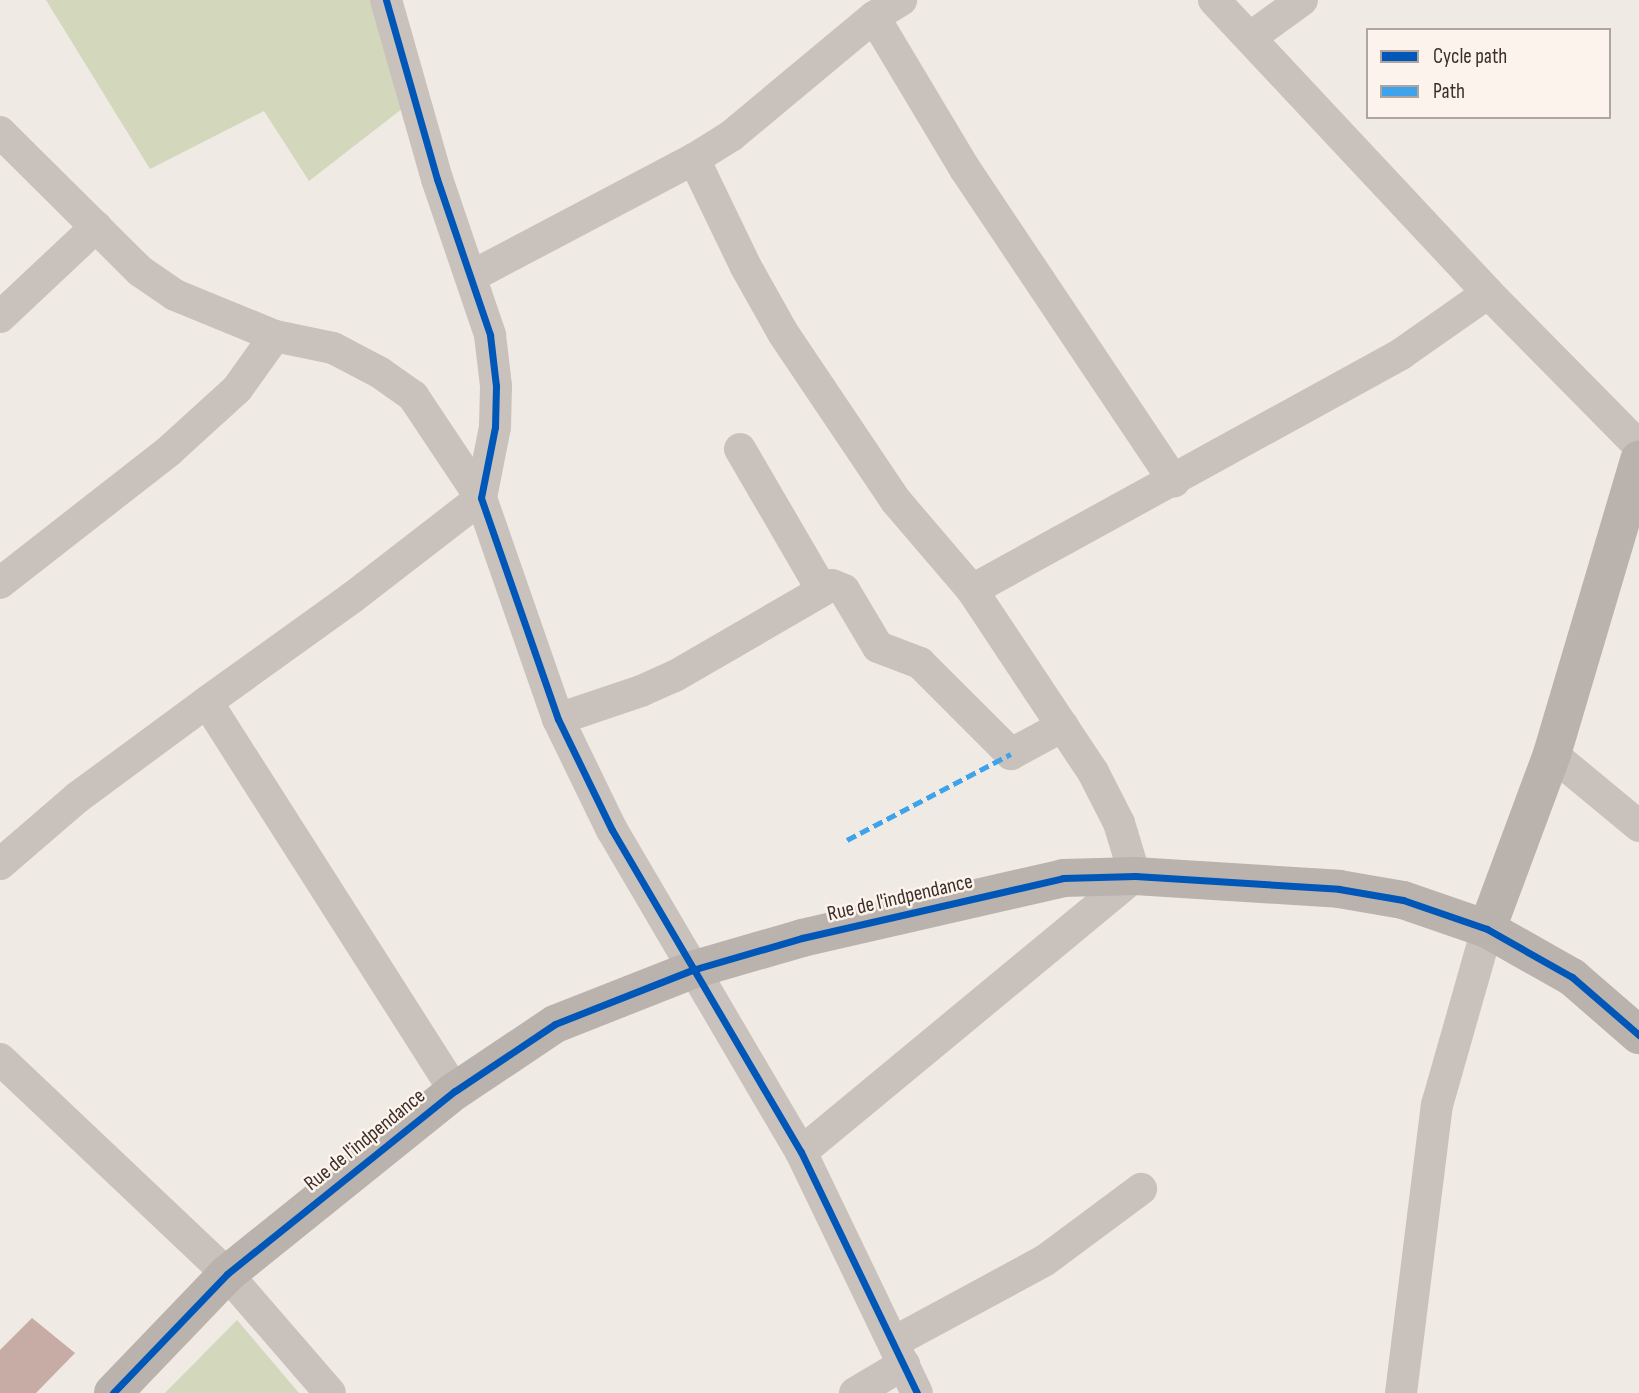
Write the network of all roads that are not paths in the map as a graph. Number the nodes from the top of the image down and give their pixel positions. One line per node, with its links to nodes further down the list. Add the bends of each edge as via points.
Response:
1 (386, 0): 10 (street, via 437,179)
2 (901, 0): 5 (street)
3 (1214, 0): 6 (street)
4 (1302, 0): 6 (street)
5 (874, 17): 8 (street, via 782,96); 16 (street, via 965,169)
6 (1251, 37): 11 (street)
7 (0, 132): 9 (street)
8 (694, 159): 10 (street); 20 (street, via 783,333 896,500)
9 (96, 227): 12 (street); 13 (street, via 141,271 175,295)
10 (472, 276): 17 (street, via 490,335 496,386 495,427)
11 (1488, 293): 15 (street); 16 (street, via 1401,354)
12 (0, 317)
13 (275, 336): 17 (street, via 333,348 413,396); 18 (street, via 237,389 170,450)
14 (740, 449): 19 (street)
15 (1637, 469): 24 (street)
16 (1174, 481): 20 (street)
17 (481, 498): 21 (street); 22 (street)
18 (0, 583)
19 (822, 590): 22 (street, via 675,676); 23 (street, via 832,585 844,590 878,647 920,663 1011,754)
20 (972, 590): 23 (street)
21 (206, 702): 26 (street, via 78,797); 32 (street)
22 (558, 719): 29 (street, via 612,830)
23 (1063, 726): 27 (street, via 1119,824)
24 (1552, 754): 25 (street); 28 (street)
25 (1639, 825)
26 (0, 864)
27 (1135, 877): 28 (street, Rue de l'indpendance, via 1339,889 1403,900); 29 (street, Rue de l'indpendance, via 1062,878 802,938); 33 (street)
28 (1487, 929): 30 (street, Rue de l'indpendance, via 1572,977); 41 (street, via 1437,1105)
29 (692, 970): 32 (street, Rue de l'indpendance, via 555,1024); 33 (street)
30 (1639, 1035)
31 (0, 1059): 35 (street)
32 (455, 1091): 35 (street, Rue de l'indpendance)
33 (801, 1152): 36 (street)
34 (1140, 1189): 36 (street, via 1044,1261)
35 (227, 1273): 37 (street, Rue de l'indpendance); 38 (street)
36 (899, 1353): 39 (street); 40 (street)
37 (113, 1393)
38 (330, 1393)
39 (855, 1393)
40 (917, 1393)
41 (1401, 1393)

